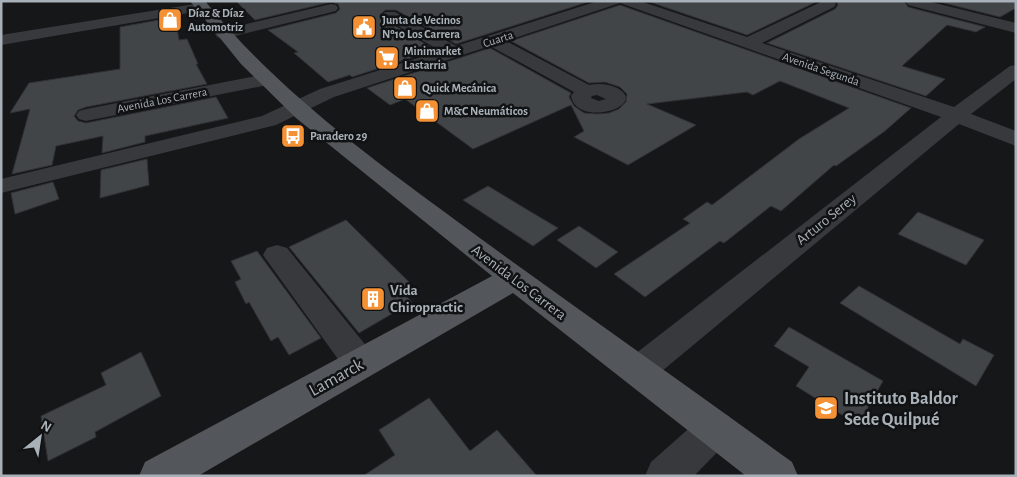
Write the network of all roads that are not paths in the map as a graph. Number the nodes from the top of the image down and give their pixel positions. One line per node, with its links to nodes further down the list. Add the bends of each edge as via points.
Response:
1 (614, 1): 11 (street, Cuarta)
2 (625, 1): 12 (street, Avenida Segunda)
3 (913, 2): 8 (street)
4 (199, 4): 9 (main road, Avenida Los Carrera); 10 (street)
5 (829, 4): 12 (street)
6 (331, 8): 9 (street)
7 (390, 15): 13 (street)
8 (1016, 28)
9 (223, 34): 15 (main road, Avenida Los Carrera)
10 (1, 40)
11 (493, 41): 13 (street, Cuarta); 16 (street)
12 (748, 43): 19 (street, Avenida Segunda)
13 (455, 53): 17 (street, Cuarta, via 327,93)
14 (1016, 70): 19 (street, Arturo Serey)
15 (266, 80): 17 (main road, Avenida Los Carrera); 18 (street, Avenida Los Carrera)
16 (586, 91)
17 (298, 108): 21 (street, Cuarta, via 269,121); 23 (main road, Avenida Los Carrera)
18 (86, 116)
19 (956, 116): 20 (street, Avenida Segunda); 25 (street, Arturo Serey)
20 (1016, 139)
21 (1, 186)
22 (277, 255): 24 (street)
23 (514, 278): 24 (main road, Lamarck); 25 (main road, Avenida Los Carrera)
24 (360, 363): 27 (main road, Lamarck)
25 (638, 371): 26 (main road, Avenida Los Carrera)
26 (716, 428): 28 (street); 29 (main road, Avenida Los Carrera)
27 (159, 476)
28 (665, 476)
29 (778, 476)

